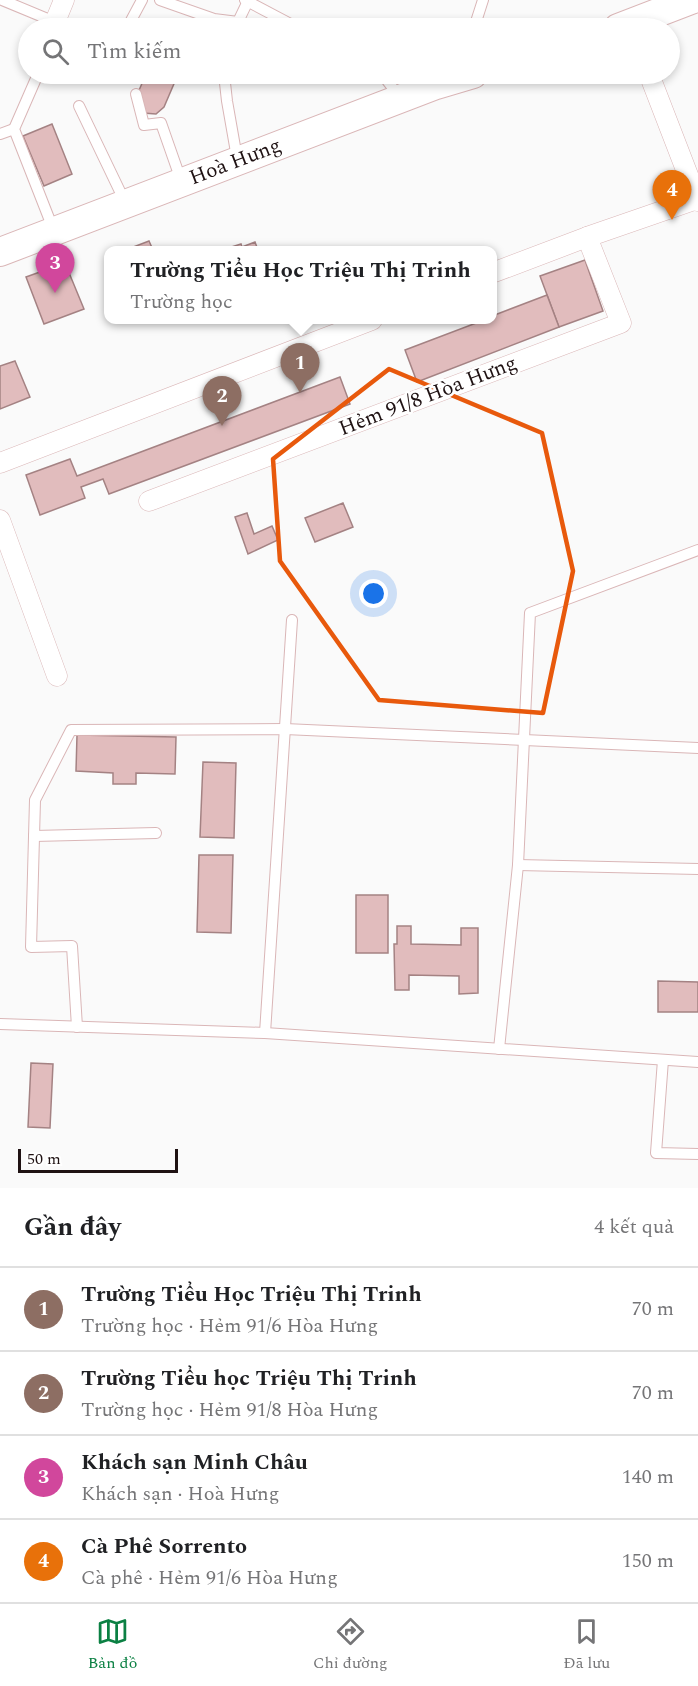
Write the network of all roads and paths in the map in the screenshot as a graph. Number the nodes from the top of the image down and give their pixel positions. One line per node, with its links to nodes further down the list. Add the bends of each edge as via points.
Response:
1 (2, 0): 8 (lane)
2 (64, 0): 9 (street)
3 (142, 0): 10 (lane)
4 (160, 0): 11 (lane)
5 (483, 0): 14 (lane)
6 (692, 0): 15 (street)
7 (246, 1): 12 (lane); 13 (lane)
8 (41, 18)
9 (58, 18)
10 (133, 18)
11 (211, 18)
12 (239, 18)
13 (279, 18)
14 (477, 18)
15 (649, 18)
16 (34, 84): 24 (lane)
17 (225, 84): 26 (lane)
18 (390, 84): 22 (lane)
19 (444, 84): 22 (street, Hoà Hưng)
20 (653, 84): 28 (street)
21 (136, 94): 27 (lane, via 144,125 162,123)
22 (401, 99): 26 (street, Hoà Hưng)
23 (79, 106): 29 (lane)
24 (14, 129): 25 (lane); 30 (lane)
25 (0, 134)
26 (238, 162): 27 (street, Hoà Hưng)
27 (182, 183): 29 (street, Hoà Hưng)
28 (698, 200): 31 (street)
29 (126, 204): 30 (street, Hoà Hưng)
30 (54, 232): 32 (street, Hoà Hưng)
31 (587, 237): 33 (street); 36 (street, Hẻm 91/8 Hòa Hưng, via 621,323)
32 (0, 252)
33 (497, 271)
34 (362, 324): 35 (street)
35 (0, 463)
36 (149, 501)
37 (0, 520): 40 (street)
38 (698, 550): 42 (lane, via 530,614)
39 (292, 620): 41 (lane)
40 (57, 676)
41 (285, 729): 42 (lane); 45 (lane, via 71,730 35,800); 50 (lane)
42 (524, 740): 43 (lane); 46 (lane)
43 (698, 748)
44 (156, 833): 45 (lane)
45 (34, 836): 49 (lane, via 30,947 72,946)
46 (518, 865): 47 (lane); 51 (lane)
47 (698, 869)
48 (0, 1023): 49 (lane)
49 (77, 1026): 50 (lane)
50 (266, 1033): 51 (lane)
51 (499, 1049): 52 (lane)
52 (663, 1060): 53 (lane); 54 (lane, via 656,1153)
53 (698, 1062)
54 (698, 1154)

